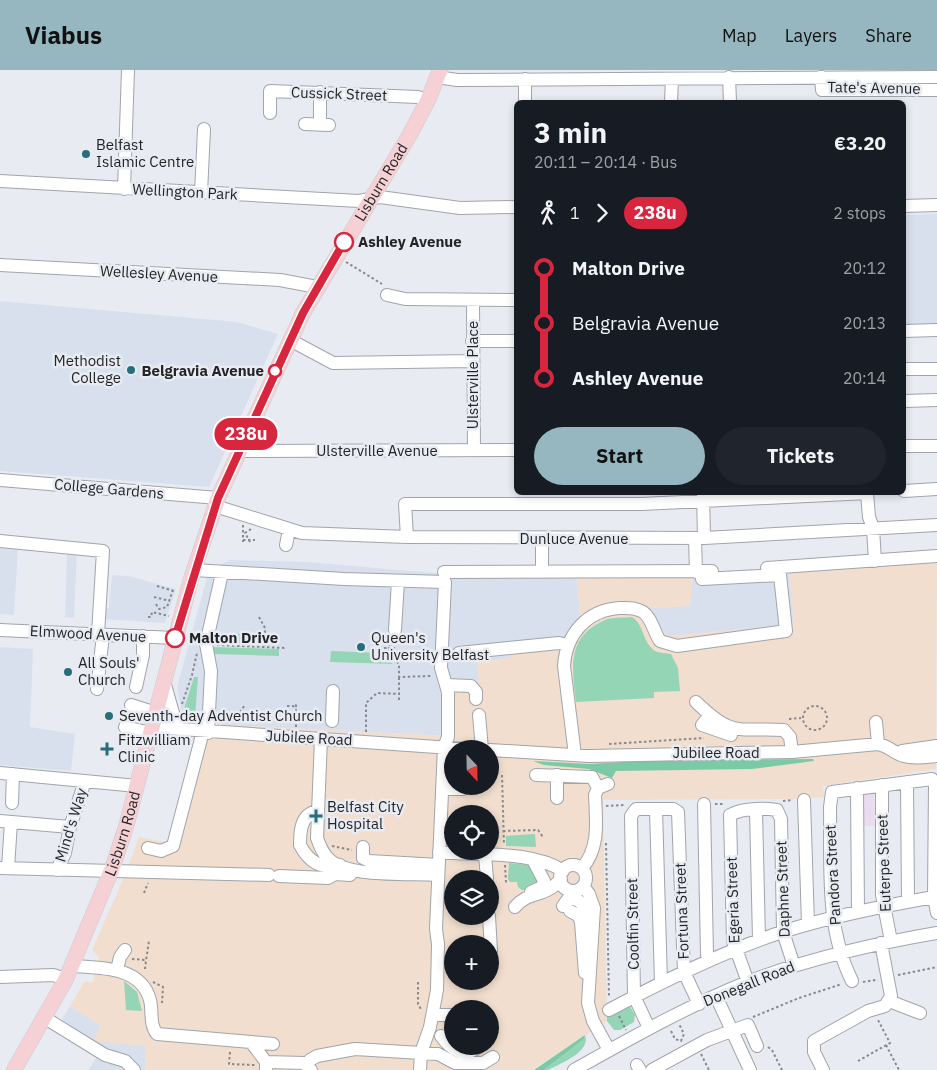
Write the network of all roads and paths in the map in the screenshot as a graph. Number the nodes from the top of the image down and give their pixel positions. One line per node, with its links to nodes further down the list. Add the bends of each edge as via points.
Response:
1 (128, 70): 19 (street)
2 (774, 73): 5 (street, Tate's Avenue); 6 (street, Tate's Avenue)
3 (438, 74): 4 (street, Tate's Avenue, via 457,80); 14 (main road, Lisburn Road)
4 (528, 76): 8 (street, Tate's Avenue); 11 (street)
5 (729, 77): 8 (street, Tate's Avenue); 13 (street)
6 (821, 77): 7 (street, Tate's Avenue); 9 (street, Tate's Avenue, via 822,90)
7 (937, 77)
8 (672, 79): 12 (street)
9 (937, 90)
10 (320, 92): 14 (street, Cussick Street, via 418,97); 15 (street, Cussick Street, via 270,91); 16 (street, via 323,123)
11 (525, 100)
12 (671, 100)
13 (730, 100)
14 (427, 102): 21 (main road, Lisburn Road)
15 (270, 113)
16 (305, 124)
17 (204, 129): 20 (street)
18 (0, 181): 19 (street, Wellington Park)
19 (124, 189): 20 (street, Wellington Park)
20 (201, 193): 21 (street, Wellington Park, via 359,201)
21 (370, 198): 24 (street, via 460,208); 25 (main road, Lisburn Road)
22 (937, 205): 23 (street)
23 (906, 206)
24 (514, 207)
25 (335, 256): 27 (main road, Lisburn Road); 28 (path, via 382,282)
26 (0, 264): 27 (street, Wellesley Avenue, via 280,280)
27 (317, 287): 33 (main road, Lisburn Road)
28 (387, 295): 29 (street, via 405,299)
29 (473, 300): 30 (street); 34 (street, Ulsterville Place)
30 (514, 300)
31 (937, 330): 32 (street)
32 (906, 331)
33 (290, 340): 36 (street, via 333,363); 45 (main road, Lisburn Road)
34 (472, 341): 35 (street); 36 (street, Ulsterville Place)
35 (514, 341)
36 (472, 361): 43 (street, Ulsterville Place)
37 (906, 369): 38 (street)
38 (937, 369)
39 (937, 400): 40 (street)
40 (906, 401)
41 (906, 446): 42 (street)
42 (937, 446)
43 (474, 450): 44 (street, Ulsterville Avenue); 45 (street, Ulsterville Avenue)
44 (514, 450)
45 (238, 452): 52 (main road, Lisburn Road)
46 (0, 480): 52 (street, College Gardens)
47 (937, 489): 48 (street)
48 (906, 491)
49 (770, 495): 51 (street)
50 (868, 495): 55 (street, via 869,517)
51 (704, 497): 57 (street, via 642,504 405,504); 58 (street)
52 (216, 502): 53 (street, Dunluce Avenue); 66 (main road, Lisburn Road)
53 (250, 518): 56 (street, Dunluce Avenue); 62 (path, via 250,531 245,534); 62 (path, via 243,541)
54 (937, 525): 55 (street, Dunluce Avenue)
55 (874, 528): 58 (street, Dunluce Avenue); 65 (street)
56 (289, 530): 57 (street, Dunluce Avenue); 63 (street)
57 (407, 537): 59 (street, Dunluce Avenue)
58 (700, 538): 59 (street, Dunluce Avenue); 70 (street)
59 (542, 539): 68 (street)
60 (255, 540): 62 (path)
61 (0, 541): 81 (street, via 103,551)
62 (250, 541)
63 (286, 545)
64 (937, 556): 65 (street)
65 (875, 561): 70 (street)
66 (194, 570): 69 (street); 78 (main road, Lisburn Road)
67 (444, 572): 68 (street)
68 (542, 572): 70 (street)
69 (222, 573): 71 (street); 112 (street, via 206,644 211,671)
70 (699, 576): 84 (street, via 780,575 786,631 676,646 657,637 647,615 642,612 633,608 610,609 586,620)
71 (398, 580): 80 (street); 90 (street, via 445,582)
72 (173, 590): 75 (path, via 167,607 159,609)
73 (154, 597): 74 (path)
74 (167, 601)
75 (156, 604)
76 (148, 617): 78 (path, via 152,612)
77 (259, 617): 85 (path, via 265,628)
78 (180, 619): 83 (main road, Lisburn Road)
79 (0, 630): 81 (street, Elmwood Avenue)
80 (395, 630)
81 (100, 634): 82 (street, Elmwood Avenue); 95 (street)
82 (143, 636): 83 (street, Elmwood Avenue); 94 (street, via 143,655)
83 (175, 638): 92 (main road, Lisburn Road)
84 (568, 645): 89 (street, via 559,643); 125 (street, via 564,666)
85 (265, 646)
86 (379, 648): 87 (path)
87 (388, 648): 88 (path); 91 (path, via 399,665)
88 (395, 648)
89 (459, 653)
90 (443, 672): 91 (path, via 427,678); 93 (street)
91 (399, 677): 97 (path)
92 (164, 681): 107 (main road, Lisburn Road); 110 (street)
93 (447, 685): 99 (street, via 471,686 476,692); 115 (street)
94 (136, 686)
95 (97, 688)
96 (333, 691): 113 (street)
97 (399, 694): 98 (path); 117 (path, via 377,693 366,703)
98 (399, 700)
99 (476, 700)
100 (696, 702): 109 (street)
101 (245, 704): 108 (path, via 239,713)
102 (299, 705): 104 (path)
103 (287, 706): 104 (path)
104 (296, 709): 114 (path)
105 (478, 715): 116 (street)
106 (876, 722): 119 (street)
107 (153, 724): 107 (street, via 133,706 126,727); 110 (street, Jubilee Road); 135 (main road, Lisburn Road)
108 (238, 724)
109 (705, 726): 118 (path); 123 (street, via 739,738 784,730 790,737)
110 (180, 730): 112 (street, Jubilee Road)
111 (814, 731): 111 (path, via 807,728 802,718 808,708 817,706 824,710 827,718 822,728)
112 (204, 732): 114 (street, Jubilee Road); 153 (street, via 173,846 161,851)
113 (329, 732): 114 (street, Jubilee Road); 117 (street, Jubilee Road); 145 (street)
114 (296, 737)
115 (447, 740)
116 (481, 740)
117 (365, 741): 121 (street, Jubilee Road, via 379,746)
118 (603, 744)
119 (878, 744): 123 (street, Jubilee Road); 124 (street)
120 (937, 746): 124 (street)
121 (444, 747): 137 (street)
122 (499, 751): 125 (street, Jubilee Road)
123 (792, 752): 125 (street, Jubilee Road)
124 (897, 752): 126 (street, via 903,756)
125 (575, 755)
126 (937, 756)
127 (0, 773): 128 (street)
128 (13, 774): 132 (street); 140 (street)
129 (502, 775): 149 (path)
130 (536, 775): 131 (street)
131 (557, 775): 138 (street); 162 (street, via 592,778 603,786 595,795 594,849)
132 (85, 781): 135 (street); 148 (street, Mind's Way)
133 (907, 782): 134 (street); 170 (street, via 932,779 935,784); 171 (street)
134 (882, 785): 136 (street); 173 (street, Euterpe Street)
135 (137, 786): 163 (main road, Lisburn Road)
136 (857, 788): 175 (street); 177 (street, Pandora Street, via 832,792 830,797)
137 (442, 789): 160 (street)
138 (557, 798)
139 (804, 800): 178 (street)
140 (12, 803)
141 (704, 804): 189 (street, via 707,955)
142 (606, 806): 146 (path, via 626,805)
143 (656, 809): 146 (street); 193 (street, Fortuna Street, via 673,809 679,815); 200 (street)
144 (756, 810): 179 (street, Daphne Street, via 777,810 781,819); 181 (street); 184 (street, Egeria Street, via 736,811 730,815)
145 (318, 811): 159 (street, via 317,838 331,861); 159 (street, via 311,812 304,820 300,845 312,862 321,866)
146 (633, 812): 205 (street, Coolfin Street)
147 (5, 821): 148 (street); 161 (street)
148 (70, 827): 164 (street, Mind's Way, via 65,853)
149 (503, 831): 151 (path, via 538,830); 156 (path)
150 (606, 835): 211 (path)
151 (543, 836)
152 (326, 844): 154 (path)
153 (148, 848)
154 (363, 849): 160 (street, via 363,858 369,861)
155 (499, 856): 156 (street)
156 (504, 856): 158 (street); 167 (path)
157 (462, 860): 160 (street)
158 (533, 860): 166 (street, via 556,866); 169 (street, via 544,881 538,890)
159 (340, 864): 160 (street, via 352,870 369,872)
160 (439, 864): 216 (street, via 437,990)
161 (4, 868): 164 (street)
162 (582, 868): 166 (street, via 570,865); 168 (street, via 586,875)
163 (112, 869): 164 (street); 165 (street); 194 (main road, Lisburn Road)
164 (57, 870)
165 (358, 877)
166 (564, 880): 168 (street, via 576,890); 169 (street, via 544,894); 172 (street)
167 (506, 882)
168 (583, 886): 187 (street, via 594,908)
169 (525, 897): 174 (street)
170 (934, 897): 171 (street); 176 (street)
171 (908, 902): 173 (street)
172 (537, 906)
173 (883, 906): 175 (street); 183 (street, Euterpe Street)
174 (514, 907)
175 (858, 912): 177 (street)
176 (937, 913)
177 (832, 918): 178 (street); 185 (street, Pandora Street)
178 (808, 924): 179 (street)
179 (783, 932): 181 (street); 190 (street, Daphne Street)
180 (937, 933): 183 (street, Donegall Road)
181 (759, 940): 184 (street)
182 (149, 941): 188 (path)
183 (886, 942): 185 (street, Donegall Road); 196 (street, Euterpe Street)
184 (735, 949): 189 (street); 198 (street, Egeria Street)
185 (841, 952): 190 (street, Donegall Road); 199 (street, Pandora Street)
186 (120, 956): 188 (path); 194 (street); 223 (street, via 146,990 157,1034)
187 (591, 957): 201 (street); 201 (street, via 584,907 576,899 568,900 566,908 579,916 582,965)
188 (146, 960): 192 (path)
189 (710, 960): 193 (street)
190 (794, 966): 198 (street, Donegall Road)
191 (937, 967): 196 (path)
192 (145, 970)
193 (684, 972): 200 (street); 209 (street, Fortuna Street)
194 (69, 973): 195 (street); 215 (main road, Lisburn Road)
195 (0, 977)
196 (888, 977): 199 (path); 207 (street, Euterpe Street)
197 (418, 982): 203 (path)
198 (748, 982): 206 (street, Donegall Road)
199 (856, 982): 217 (path, via 755,1015)
200 (661, 983): 205 (street)
201 (588, 985): 228 (street, via 593,1022)
202 (163, 987): 208 (path)
203 (419, 990): 204 (path); 216 (path, via 418,1004)
204 (426, 991)
205 (634, 996): 211 (street); 218 (street, Coolfin Street)
206 (716, 996): 209 (street, Donegall Road); 219 (street)
207 (889, 1001): 210 (street, via 885,1006); 212 (street)
208 (162, 1004)
209 (699, 1004): 214 (street, Donegall Road)
210 (872, 1009): 225 (path, via 890,1043); 242 (street, via 814,1041 814,1052)
211 (614, 1013): 221 (path)
212 (920, 1013)
213 (444, 1017): 216 (street)
214 (670, 1017): 218 (street, Donegall Road); 226 (path, via 684,1034); 226 (path, via 675,1038)
215 (44, 1018): 235 (main road, Lisburn Road); 236 (street, via 105,1055 125,1061)
216 (431, 1021): 229 (street)
217 (748, 1025): 219 (street); 227 (street)
218 (650, 1028): 221 (street, Donegall Road)
219 (732, 1031): 226 (street); 240 (street)
220 (441, 1036): 222 (street)
221 (630, 1038): 228 (street, Donegall Road)
222 (444, 1039)
223 (251, 1042): 224 (street); 232 (street)
224 (273, 1044)
225 (886, 1045): 231 (path); 243 (path)
226 (688, 1046): 234 (street); 239 (path)
227 (757, 1046): 241 (path, via 770,1048)
228 (609, 1050): 238 (street, Donegall Road)
229 (421, 1053): 230 (street, via 438,1054 455,1063 483,1064); 233 (street, via 355,1049 317,1056); 237 (street)
230 (493, 1057)
231 (858, 1061)
232 (266, 1066): 233 (street)
233 (310, 1068)
234 (660, 1068)
235 (14, 1070)
236 (134, 1070)
237 (420, 1070)
238 (574, 1070)
239 (709, 1070)
240 (750, 1070)
241 (782, 1070)
242 (823, 1070)
243 (899, 1070)

